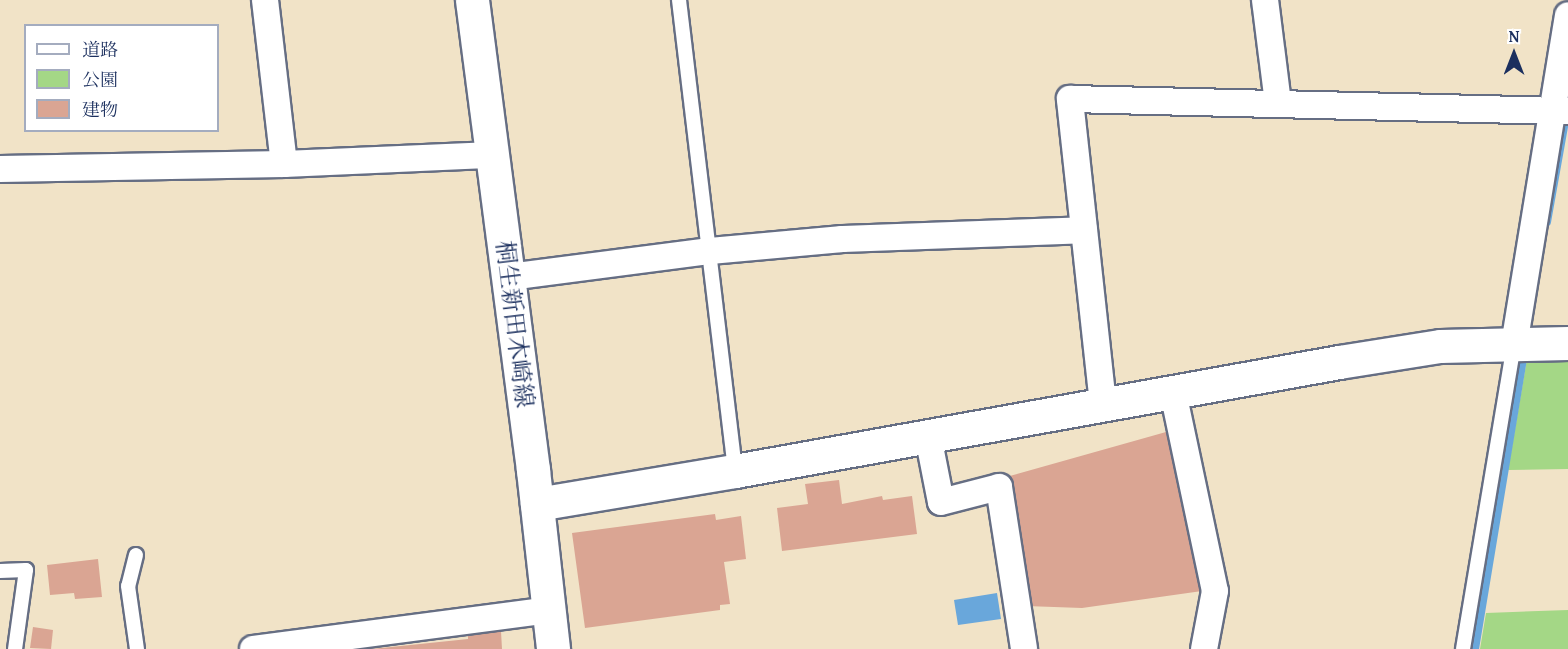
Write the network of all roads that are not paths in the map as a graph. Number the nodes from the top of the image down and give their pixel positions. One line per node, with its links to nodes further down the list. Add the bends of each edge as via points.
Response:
1 (265, 0): 9 (street)
2 (472, 0): 8 (street, 桐生新田木崎線)
3 (679, 0): 12 (lane)
4 (1265, 0): 6 (street)
5 (1568, 15): 7 (street)
6 (1278, 103): 7 (street); 11 (street, via 1070,99)
7 (1558, 111): 15 (street)
8 (493, 155): 9 (street); 13 (street, 桐生新田木崎線)
9 (284, 164): 10 (street)
10 (0, 169)
11 (1084, 230): 12 (street, via 842,239); 17 (street)
12 (710, 251): 13 (street); 19 (lane)
13 (508, 277): 20 (street, 桐生新田木崎線)
14 (1568, 343): 15 (street)
15 (1514, 345): 16 (street, via 1440,346); 30 (lane)
16 (1173, 392): 17 (street); 29 (street, via 1215,591)
17 (1103, 404): 18 (street)
18 (928, 435): 19 (street); 28 (street, via 941,502 999,487)
19 (735, 471): 20 (street)
20 (537, 504): 23 (street, 桐生新田木崎線)
21 (136, 555): 25 (lane, via 128,586)
22 (0, 570): 24 (lane, via 26,570)
23 (549, 610): 26 (street); 27 (street, 桐生新田木崎線)
24 (15, 649)
25 (137, 649)
26 (253, 649)
27 (554, 649)
28 (1024, 649)
29 (1204, 649)
30 (1463, 649)

